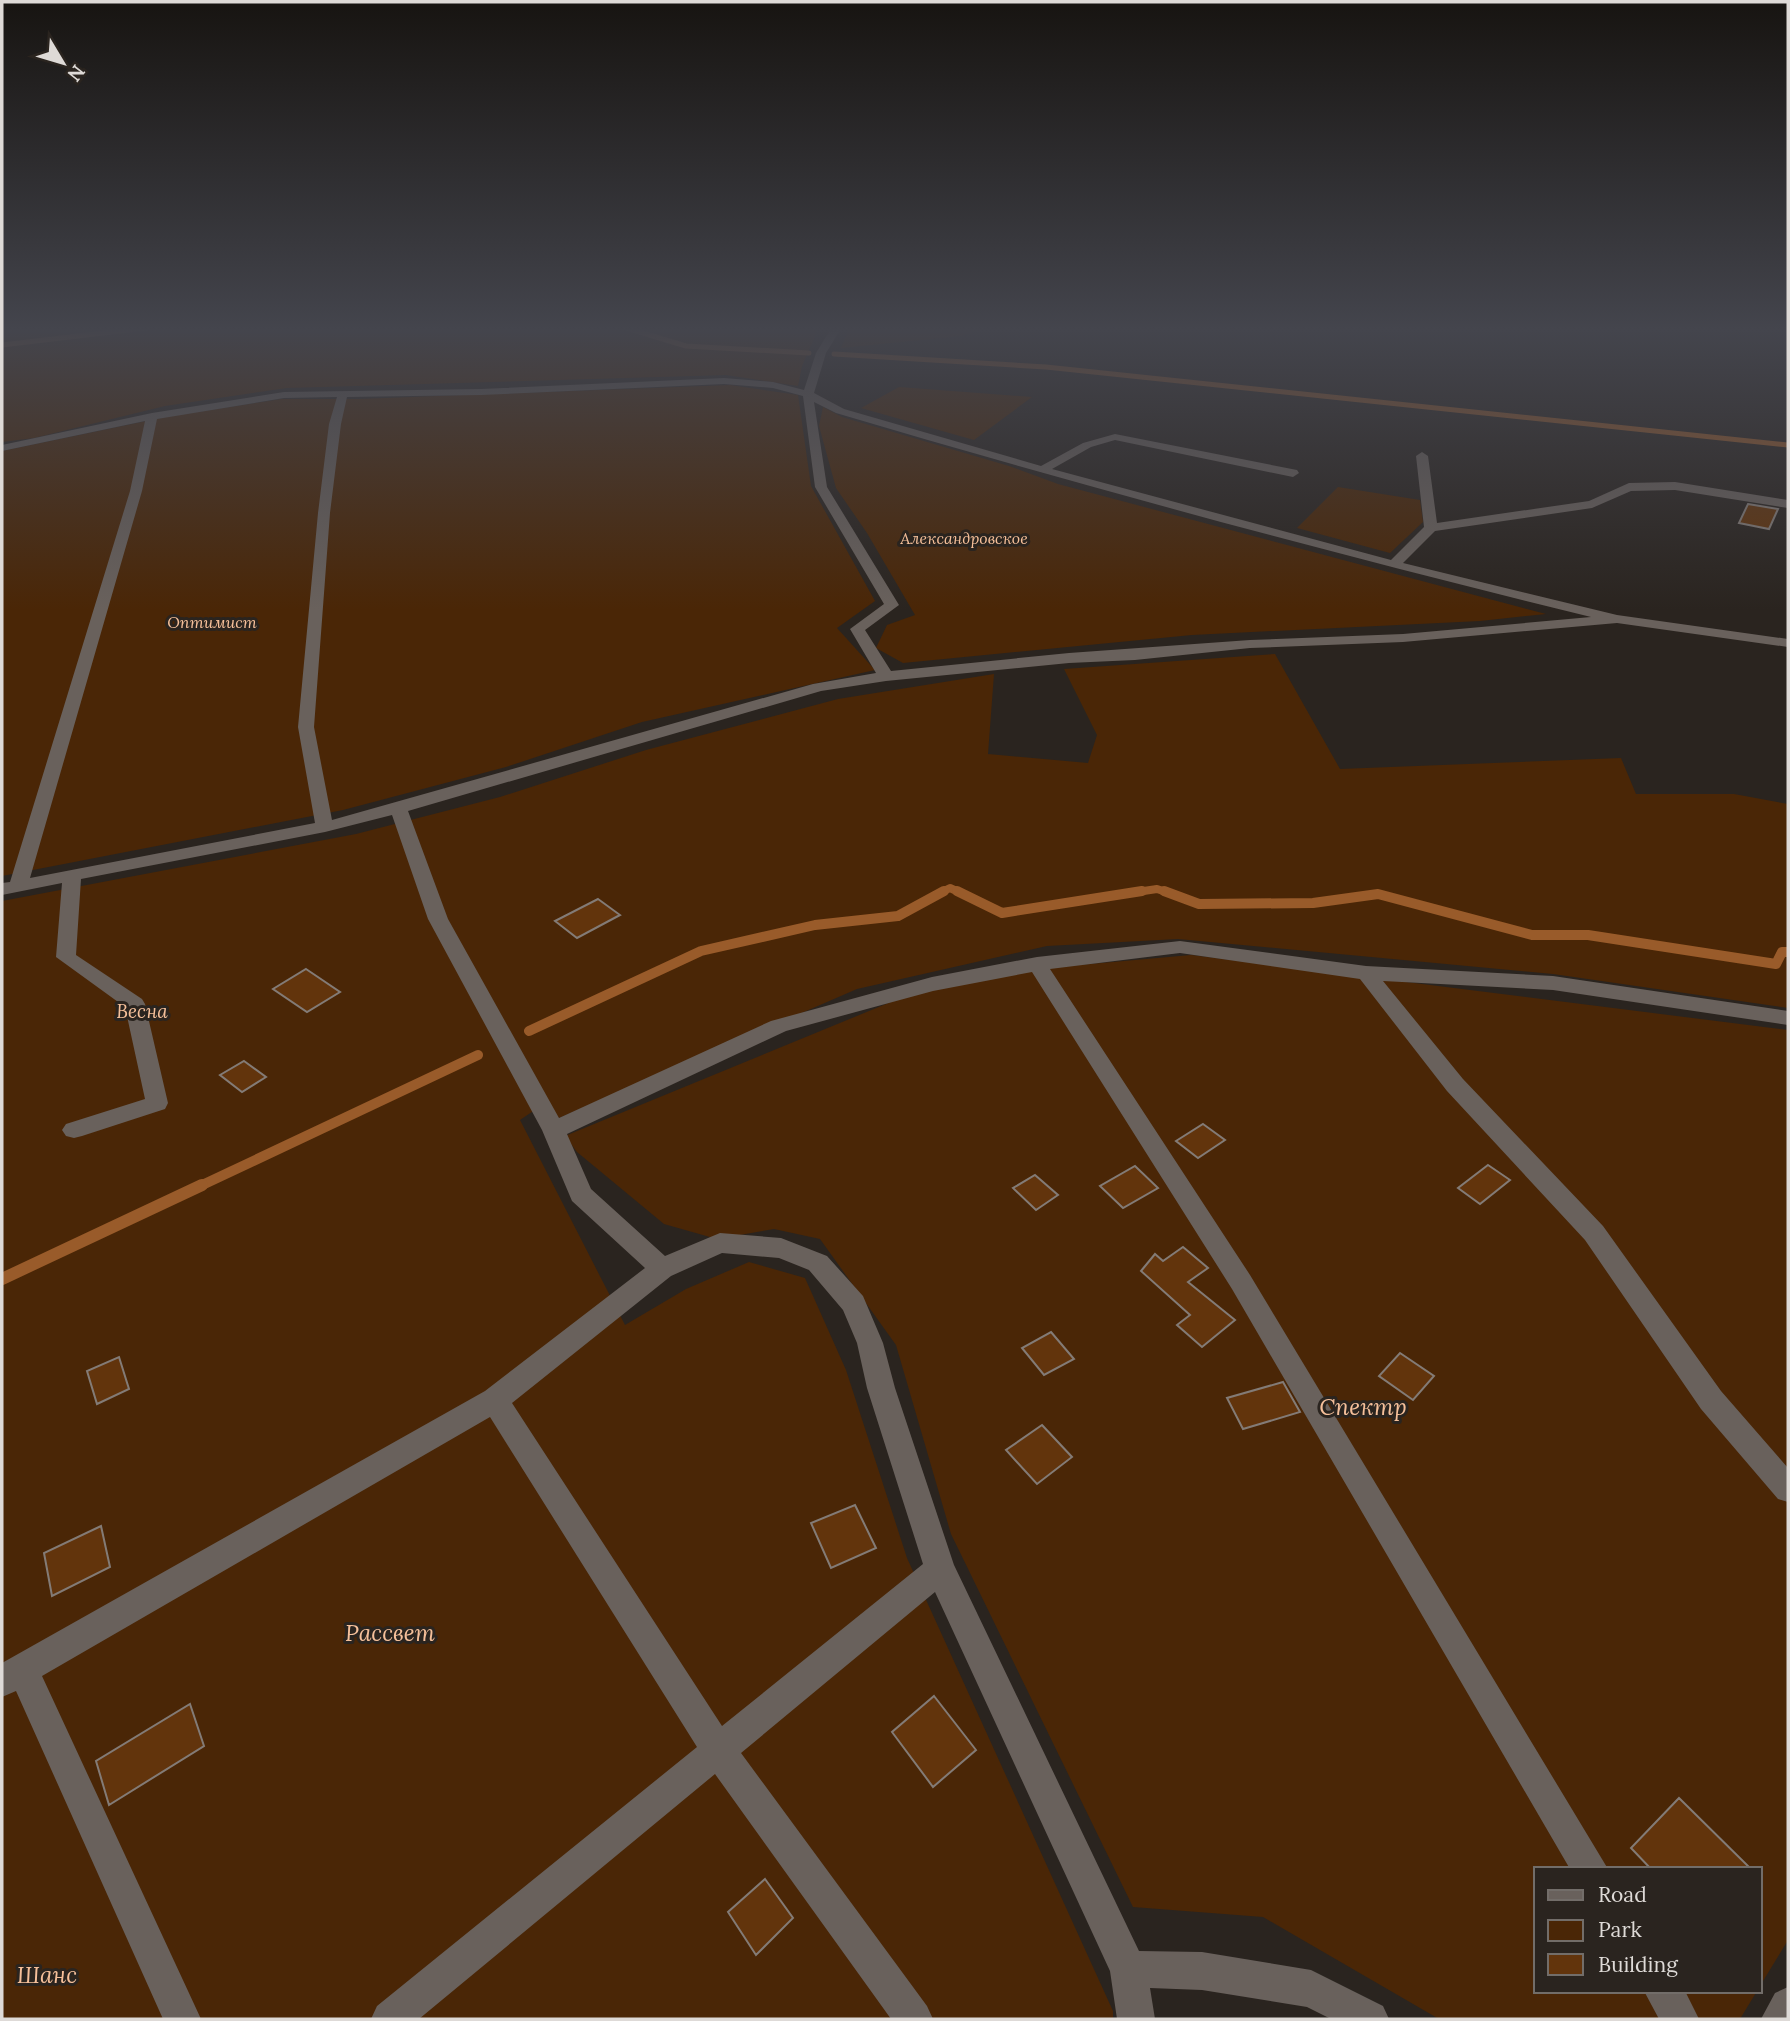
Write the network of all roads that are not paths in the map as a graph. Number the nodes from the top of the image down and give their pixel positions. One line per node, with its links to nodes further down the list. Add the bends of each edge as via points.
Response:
1 (127, 421): 6 (street)
2 (151, 421): 19 (street, via 136,491)
3 (336, 421): 17 (street, via 306,727)
4 (812, 421): 15 (street, via 821,487 892,605 857,629)
5 (875, 421): 8 (street)
6 (2, 448)
7 (1422, 456): 11 (street)
8 (1042, 470): 9 (street, via 1087,445 1115,437); 12 (street)
9 (1293, 473)
10 (1788, 504): 11 (street, via 1675,486 1629,487 1592,504)
11 (1431, 528): 12 (street)
12 (1394, 565): 13 (street)
13 (1617, 620): 14 (street); 15 (street, via 1403,638 1250,644)
14 (1788, 643)
15 (886, 676): 16 (street, via 819,687)
16 (398, 808): 17 (street); 24 (street, via 438,919)
17 (325, 827): 18 (street)
18 (72, 875): 19 (street); 23 (street, via 66,957 135,1004 157,1103)
19 (10, 888)
20 (1037, 964): 21 (street, via 1180,947); 24 (street, via 932,984 779,1026); 31 (street, via 1241,1282)
21 (1366, 973): 22 (street, via 1553,983); 27 (street, via 1455,1085 1594,1233 1711,1400)
22 (1788, 1018)
23 (74, 1130)
24 (554, 1130): 25 (street, via 581,1194)
25 (662, 1269): 26 (street); 28 (street, via 720,1243 781,1248 818,1263 854,1304 862,1324)
26 (495, 1401): 29 (street); 30 (street)
27 (1788, 1489)
28 (940, 1569): 30 (street); 32 (street)
29 (12, 1675): 35 (street)
30 (718, 1750): 36 (street); 37 (street)
31 (1589, 1867)
32 (1128, 1969): 38 (street); 39 (street, via 1202,1971 1311,1989)
33 (1664, 1993): 40 (street)
34 (1788, 2006): 41 (street)
35 (182, 2019)
36 (390, 2019)
37 (914, 2019)
38 (1136, 2019)
39 (1370, 2019)
40 (1680, 2019)
41 (1780, 2019)

